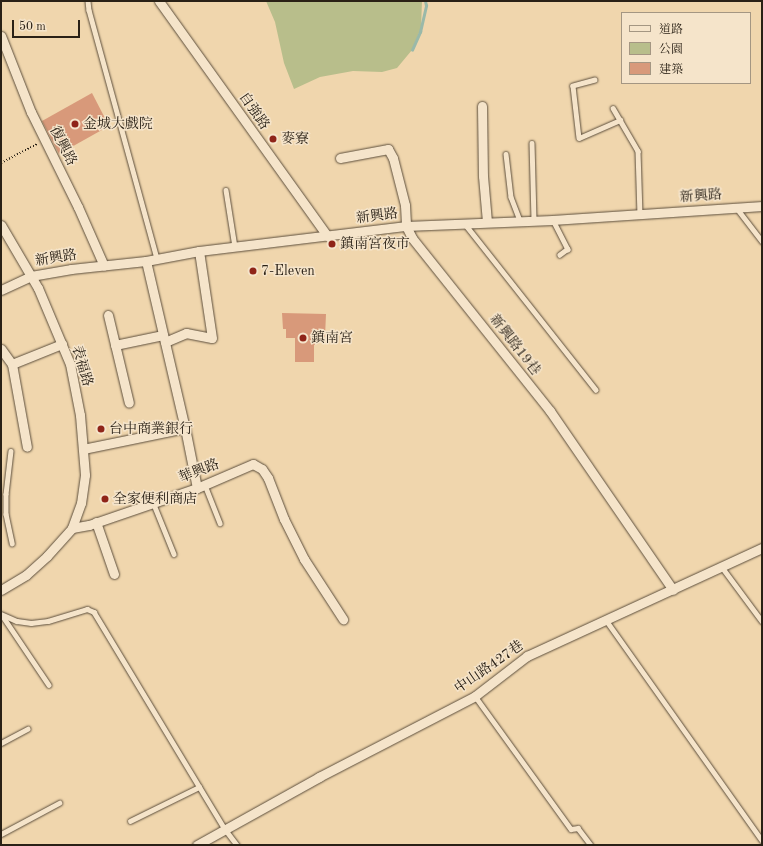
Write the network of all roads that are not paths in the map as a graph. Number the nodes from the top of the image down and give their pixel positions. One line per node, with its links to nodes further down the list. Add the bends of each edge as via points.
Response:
1 (88, 1): 27 (lane)
2 (159, 1): 22 (street, 自強路)
3 (1, 36): 29 (street, 復興路, via 30,112 78,207)
4 (595, 80): 7 (lane, via 574,86 578,138)
5 (482, 106): 18 (street, via 483,176)
6 (613, 108): 7 (lane)
7 (620, 120): 14 (lane, via 638,151)
8 (532, 143): 15 (lane)
9 (506, 154): 17 (lane, via 511,197)
10 (340, 158): 21 (street, 新興路19巷, via 388,149 393,158 405,205)
11 (226, 190): 24 (lane)
12 (762, 206): 13 (street, 新興路)
13 (736, 208): 14 (street, 新興路); 23 (lane)
14 (640, 214): 16 (street, 新興路)
15 (534, 220): 16 (street, 新興路); 17 (street, 新興路)
16 (553, 220): 26 (lane, via 568,249)
17 (520, 221): 18 (street, 新興路)
18 (487, 222): 19 (street, 新興路)
19 (465, 224): 21 (street, 新興路); 38 (lane)
20 (1, 225): 30 (street, 表福路)
21 (406, 226): 22 (street, 新興路); 55 (street, 新興路19巷, via 412,238 550,411)
22 (327, 236): 24 (street, 新興路)
23 (762, 241)
24 (235, 247): 25 (street, 新興路)
25 (199, 251): 27 (street, 新興路); 33 (street, via 212,338 186,333)
26 (560, 255)
27 (157, 258): 28 (street, 新興路)
28 (146, 260): 29 (street, 新興路); 33 (street)
29 (104, 266): 30 (street, 新興路)
30 (30, 276): 31 (street, 新興路); 34 (street, 表福路, via 38,288)
31 (1, 290)
32 (108, 315): 35 (street)
33 (164, 338): 35 (street); 40 (street)
34 (62, 344): 37 (street); 42 (street, 表福路, via 71,371 80,415)
35 (115, 345): 39 (street)
36 (1, 349): 37 (street)
37 (12, 364): 41 (street)
38 (596, 390)
39 (129, 403)
40 (185, 428): 42 (street); 44 (street)
41 (27, 447)
42 (83, 449): 48 (street, 表福路, via 85,475 81,503)
43 (11, 451): 49 (lane, via 6,514)
44 (201, 486): 45 (street, 華興路); 47 (lane); 57 (street, 華興路, via 253,464 262,469 304,559)
45 (153, 502): 46 (street, 華興路); 51 (lane)
46 (96, 522): 48 (street, 華興路); 53 (street)
47 (220, 523)
48 (72, 528): 54 (street, via 26,575)
49 (12, 543)
50 (762, 548): 52 (street, 中山路427巷)
51 (174, 554)
52 (722, 567): 55 (street, 中山路427巷); 59 (lane)
53 (114, 574)
54 (1, 590)
55 (673, 590): 58 (street, 中山路427巷)
56 (2, 614): 60 (lane); 64 (lane, via 31,623 48,621 87,609 94,612)
57 (343, 619)
58 (605, 619): 61 (street, 中山路427巷, via 527,656); 69 (lane)
59 (762, 621)
60 (49, 684)
61 (475, 696): 67 (street, 中山路427巷); 72 (lane, via 570,829 578,828)
62 (27, 729): 63 (lane)
63 (1, 744)
64 (199, 787): 66 (lane); 67 (lane)
65 (59, 803): 68 (lane)
66 (130, 821)
67 (225, 829): 70 (street, 中山路427巷); 71 (lane)
68 (1, 834)
69 (762, 840)
70 (197, 845)
71 (237, 845)
72 (591, 845)

